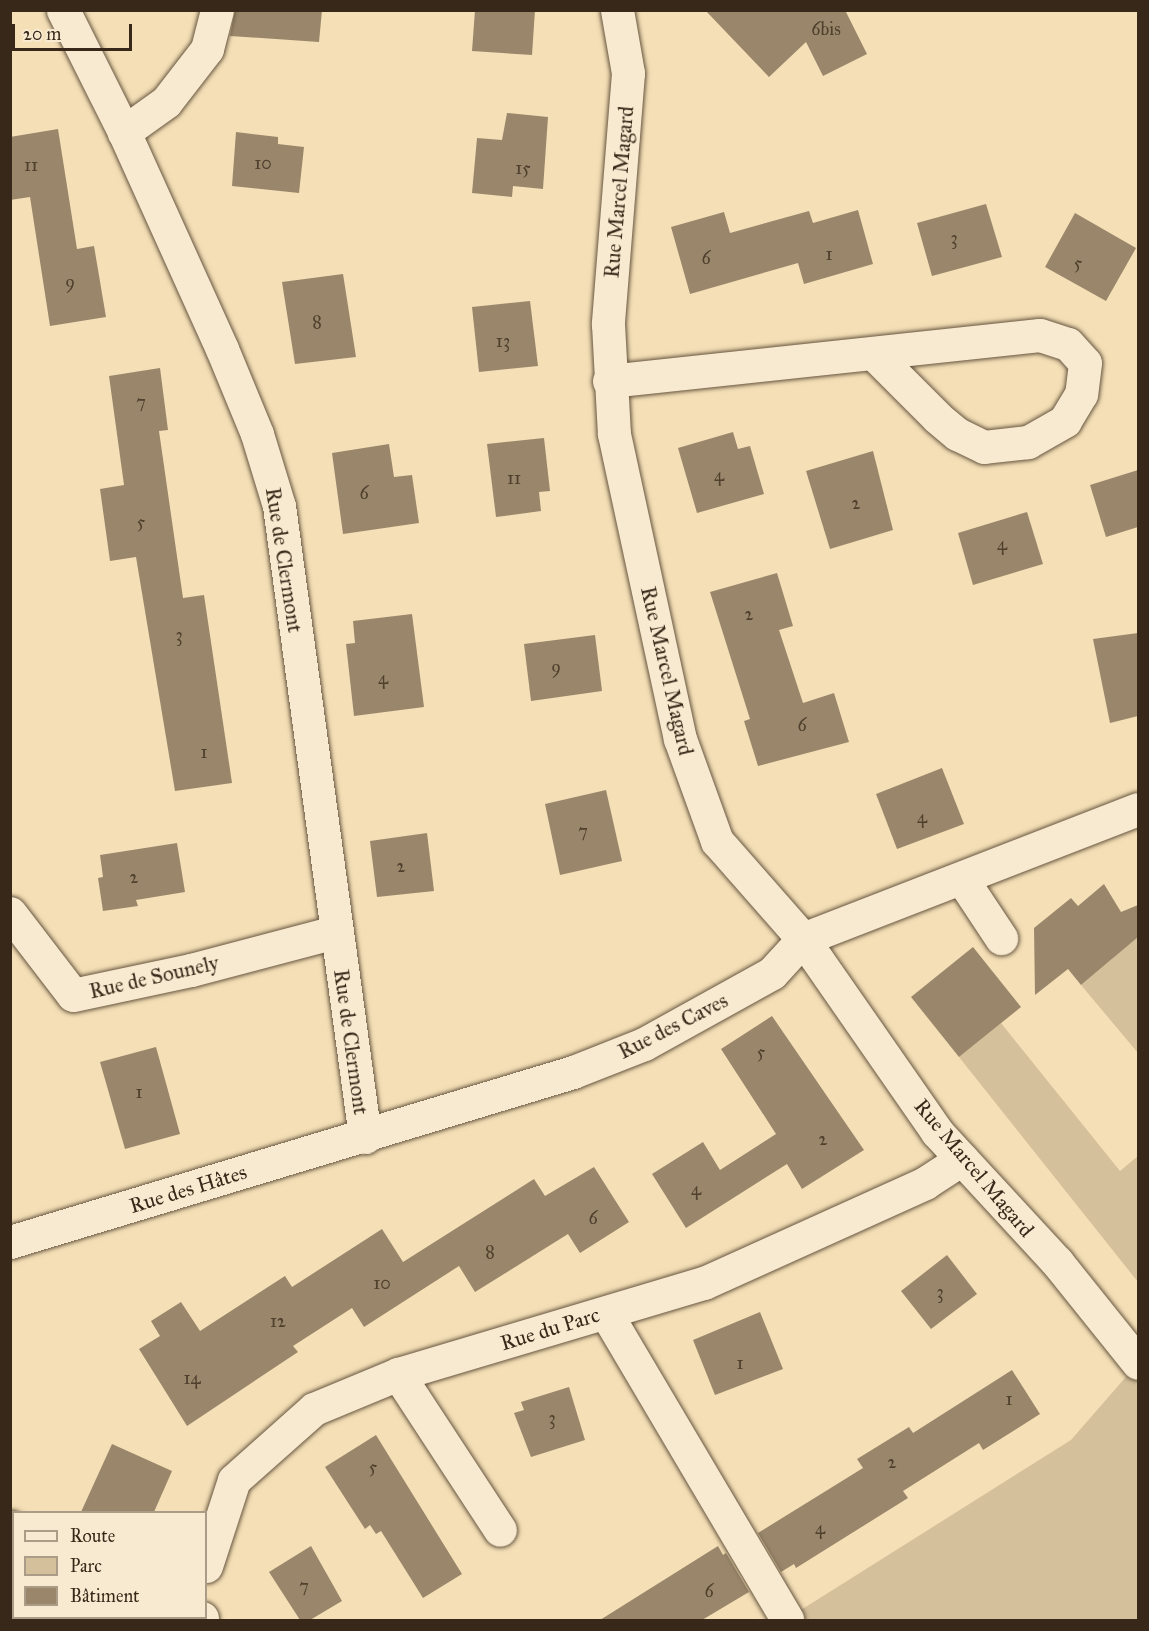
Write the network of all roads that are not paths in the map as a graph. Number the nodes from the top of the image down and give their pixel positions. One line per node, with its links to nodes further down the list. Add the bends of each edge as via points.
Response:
1 (63, 10): 4 (street, Rue de Clermont)
2 (218, 10): 4 (street, via 207,49 166,102)
3 (617, 10): 6 (street, Rue Marcel Magard, via 628,73 608,324)
4 (124, 132): 10 (street, Rue de Clermont, via 226,359 257,434 279,506)
5 (874, 355): 5 (street, via 1040,334 1068,344 1085,363 1081,394 1065,422 1028,442 984,447 957,434); 6 (street)
6 (609, 381): 12 (street, Rue Marcel Magard, via 614,434 680,739 717,841)
7 (1138, 809): 8 (street, Rue des Caves)
8 (962, 879): 11 (street); 12 (street, Rue des Caves)
9 (10, 913): 10 (street, Rue de Sounely, via 73,995 191,970)
10 (335, 932): 13 (street, Rue de Clermont)
11 (1001, 938)
12 (803, 939): 13 (street, Rue des Caves, via 772,973 644,1044 573,1072); 14 (street, Rue Marcel Magard, via 937,1132)
13 (365, 1137): 15 (street, Rue des Hâtes)
14 (962, 1159): 16 (street, Rue du Parc, via 925,1183 704,1283); 17 (street, Rue Marcel Magard, via 1057,1262)
15 (10, 1242)
16 (606, 1313): 18 (street, Rue du Parc); 21 (street)
17 (1138, 1363)
18 (398, 1374): 19 (street); 20 (street, Rue du Parc, via 314,1409 234,1480)
19 (500, 1530)
20 (207, 1563)
21 (787, 1619)

